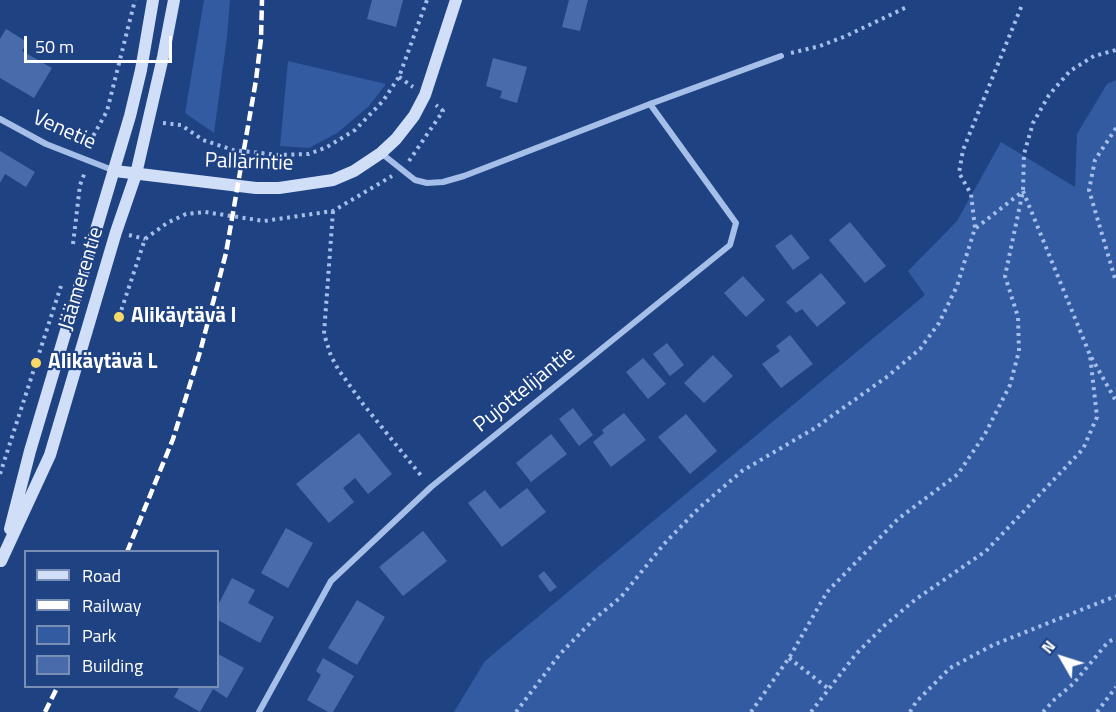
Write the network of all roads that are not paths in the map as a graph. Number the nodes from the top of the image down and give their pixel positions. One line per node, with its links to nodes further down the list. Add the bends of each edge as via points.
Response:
1 (153, 0): 8 (main road, Jäämerentie, via 141,70)
2 (174, 0): 9 (main road, Jäämerentie)
3 (456, 0): 7 (main road, Pallarintie, via 425,95 414,117)
4 (781, 56): 5 (street)
5 (650, 104): 7 (street, via 443,182 415,180); 11 (street, Pujottelijantie, via 736,223 730,245 431,487 331,581)
6 (0, 119): 8 (street, Venetie, via 46,144)
7 (381, 153): 9 (main road, Pallarintie, via 333,180 279,188)
8 (115, 171): 9 (main road, Pallarintie); 10 (main road, Jäämerentie, via 30,451)
9 (136, 174): 10 (main road, Jäämerentie, via 50,455)
10 (1, 563)
11 (259, 712)

